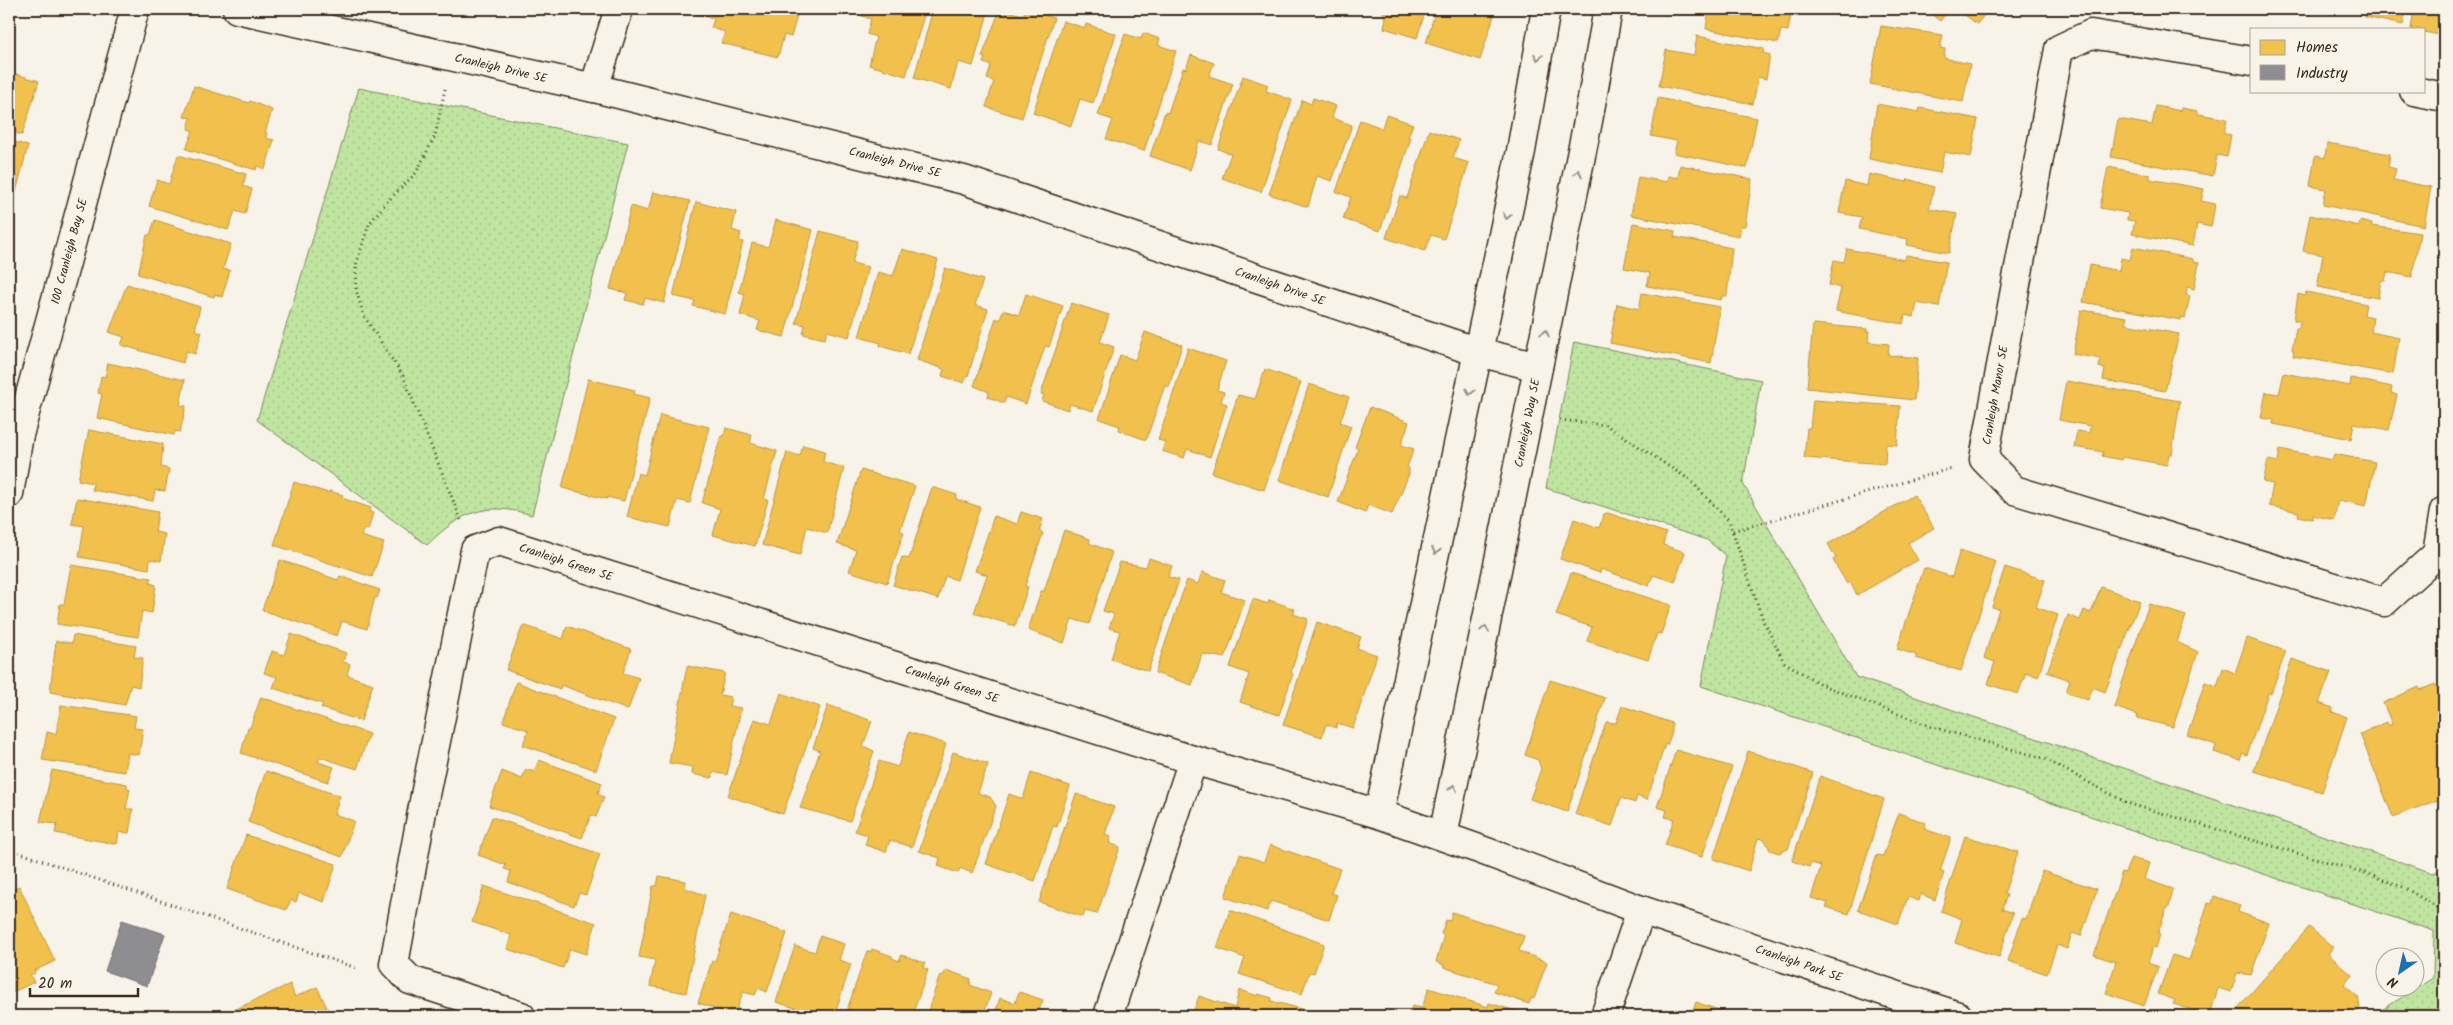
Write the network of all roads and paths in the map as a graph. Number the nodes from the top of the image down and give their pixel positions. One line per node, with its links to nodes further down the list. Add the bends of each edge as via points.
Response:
1 (135, 9): 15 (street, 100 Cranleigh Bay SE, via 19,435)
2 (237, 9): 6 (street, Cranleigh Drive SE)
3 (619, 9): 8 (street)
4 (1546, 9): 11 (street, one-way to 11, via 1521,151)
5 (1608, 9): 12 (street, Cranleigh Way SE, one-way to 5)
6 (452, 57): 8 (street, Cranleigh Drive SE); 18 (path, via 435,136 416,173 368,224 356,266 356,290 364,316 403,376)
7 (2250, 61): 14 (street, Cranleigh Manor SE, via 2090,34 2059,48)
8 (594, 88): 11 (street, Cranleigh Drive SE, via 964,180)
9 (2419, 92): 10 (street)
10 (2444, 97)
11 (1478, 352): 12 (street, Cranleigh Drive SE); 20 (street, one-way to 20)
12 (1538, 367): 21 (street, Cranleigh Way SE, one-way to 12)
13 (1554, 419): 17 (path, via 1606,425 1644,448 1690,480 1729,521)
14 (1984, 459): 16 (street, Cranleigh Manor SE, via 2014,490 2384,602 2437,554); 17 (path)
15 (9, 494)
16 (2444, 511)
17 (1733, 531): 24 (path, via 1763,620 1784,662 1822,686 1932,727 2043,758 2127,803 2366,873 2403,887)
18 (475, 550): 19 (street, Cranleigh Green SE, via 499,541); 26 (street, via 394,964 410,980)
19 (1193, 760): 20 (street, Cranleigh Green SE); 27 (street)
20 (1379, 814): 21 (street, Cranleigh Park SE)
21 (1443, 836): 23 (street, Cranleigh Park SE)
22 (9, 849): 25 (path)
23 (1641, 910): 28 (street); 29 (street, Cranleigh Park SE)
24 (2444, 911)
25 (359, 969)
26 (521, 1016)
27 (1108, 1016)
28 (1605, 1016)
29 (1958, 1016)

